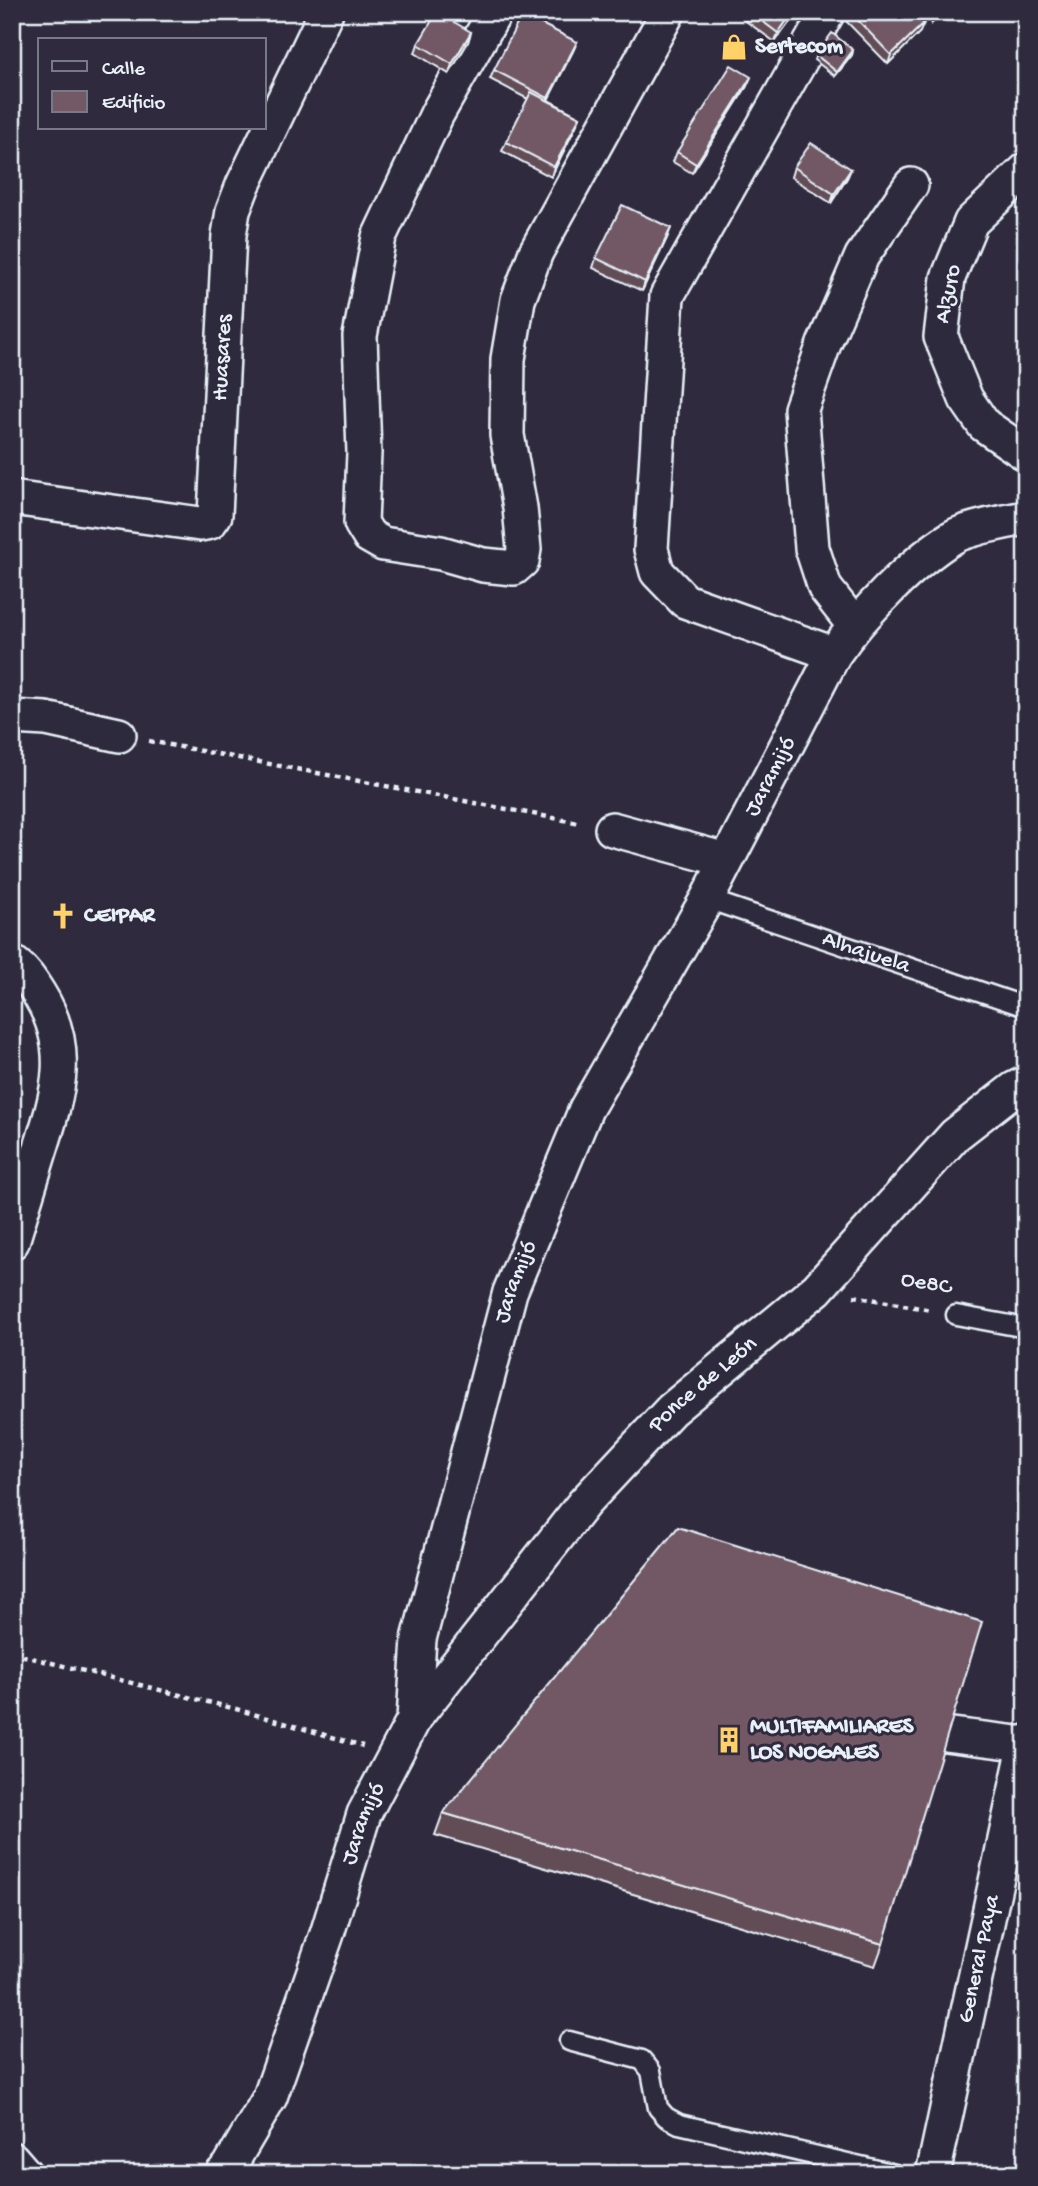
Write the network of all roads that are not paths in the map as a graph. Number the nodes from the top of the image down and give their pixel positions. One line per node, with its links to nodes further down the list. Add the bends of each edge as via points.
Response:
1 (326, 12): 8 (street, Huasares, via 233,211 215,515 200,524)
2 (495, 12): 3 (street, via 437,114 379,237 360,336 361,523 369,536 383,544 514,568 523,561 524,550 507,435 508,359 519,300 536,252)
3 (668, 12)
4 (828, 12): 11 (street, via 667,296 651,549 657,572 685,601)
5 (1026, 170): 7 (street, Alzuro, via 971,222 948,278 941,337 966,399 984,425)
6 (911, 185): 10 (street, via 862,256 801,409 812,548 825,588)
7 (1026, 454)
8 (12, 498)
9 (1026, 518): 10 (street, Jaramijó, via 955,536)
10 (854, 625): 11 (street, Jaramijó)
11 (834, 654): 15 (street, Jaramijó)
12 (12, 718): 13 (street, via 46,719)
13 (119, 735)
14 (612, 830): 15 (street)
15 (726, 860): 16 (street, Jaramijó)
16 (707, 899): 18 (lane, Alhajuela); 23 (street, Jaramijó, via 586,1109 510,1292 419,1639)
17 (12, 962): 20 (street, via 24,970 43,1001 60,1057 58,1094)
18 (1026, 1007)
19 (1026, 1083): 23 (street, Ponce de León, via 955,1135 817,1289 671,1410 584,1503)
20 (12, 1242)
21 (956, 1315): 22 (lane, Oe8C)
22 (1026, 1328)
23 (414, 1718): 29 (street, Jaramijó, via 365,1814 270,2097)
24 (894, 1734): 25 (street)
25 (1026, 1743): 31 (street, General Paya)
26 (569, 2041): 30 (lane, via 642,2060 651,2071 658,2108 680,2124)
27 (12, 2159): 28 (street)
28 (26, 2174)
29 (222, 2174)
30 (895, 2174)
31 (933, 2174)

